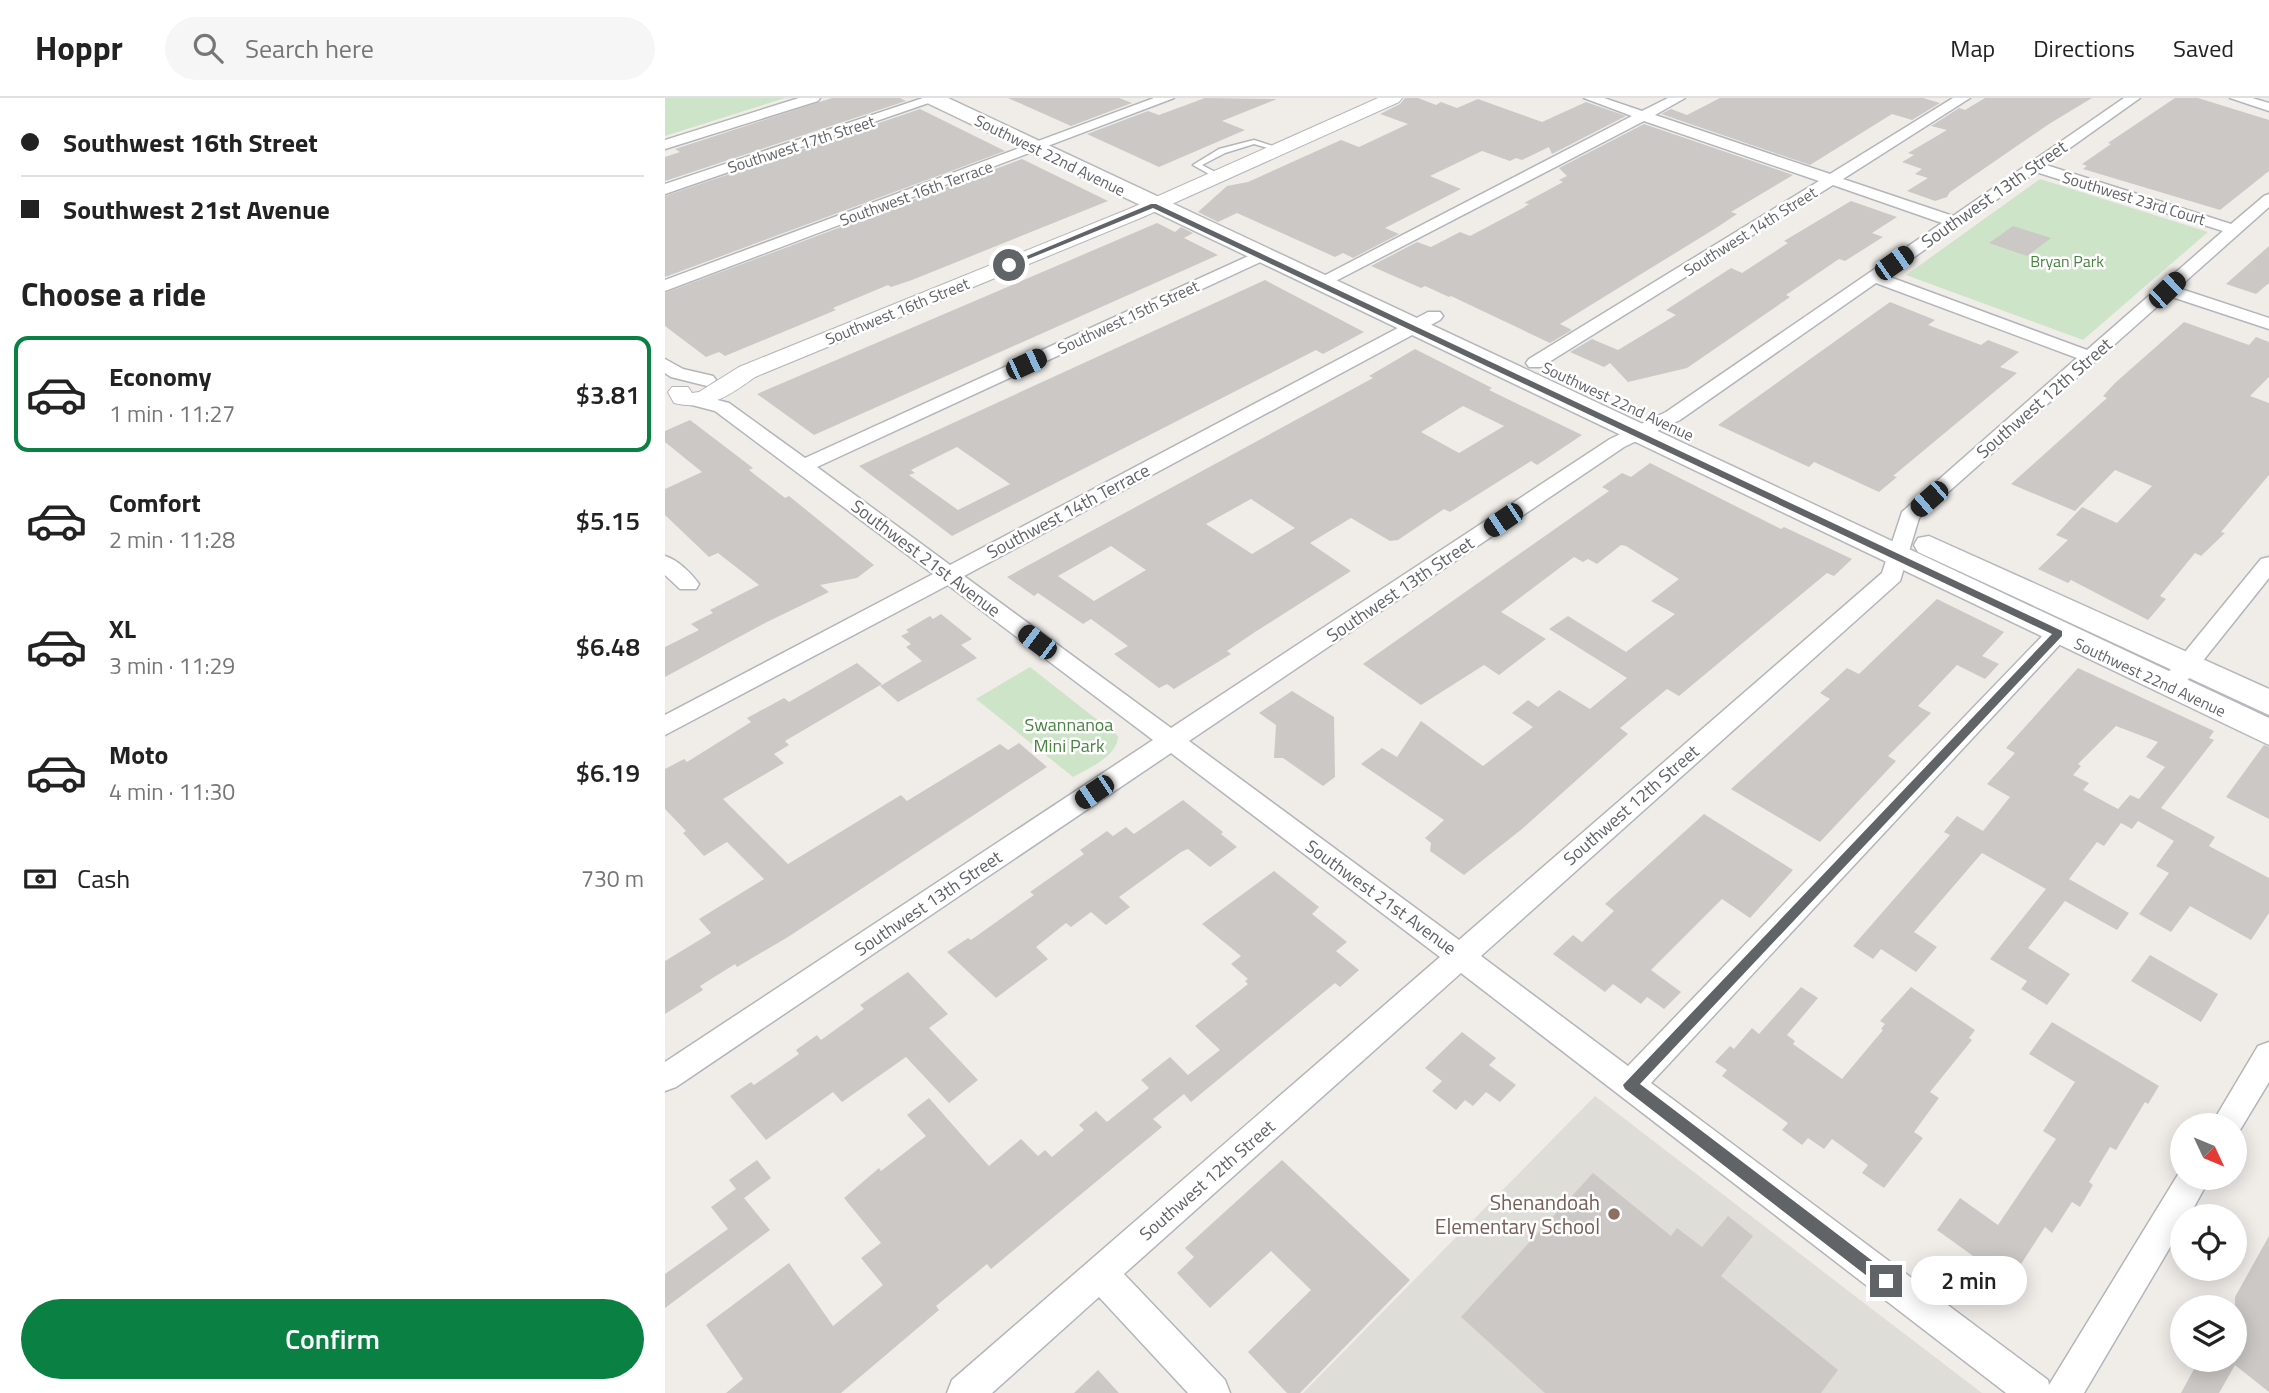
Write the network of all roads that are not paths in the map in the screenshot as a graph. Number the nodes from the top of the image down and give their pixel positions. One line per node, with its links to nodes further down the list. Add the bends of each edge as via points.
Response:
1 (813, 98): 13 (street)
2 (934, 98): 14 (main road, Southwest 22nd Avenue); 17 (street, Southwest 17th Street)
3 (967, 98): 14 (main road, Southwest 22nd Avenue)
4 (1167, 98): 14 (street, Southwest 16th Terrace)
5 (1393, 98): 19 (street, Southwest 16th Street)
6 (1591, 98): 12 (street)
7 (1678, 98): 12 (street)
8 (1963, 98): 16 (street, Southwest 14th Street)
9 (2133, 98): 15 (street, Southwest 13th Street)
10 (2244, 99): 11 (street)
11 (2269, 107)
12 (1644, 116): 16 (street); 23 (street)
13 (665, 145)
14 (1046, 145): 19 (main road, Southwest 22nd Avenue); 25 (street, Southwest 16th Terrace)
15 (2033, 166): 20 (street, Southwest 13th Street); 21 (street, Southwest 23rd Court)
16 (1831, 180): 20 (street); 30 (street, Southwest 14th Street)
17 (665, 189)
18 (2269, 199): 21 (street, Southwest 12th Street)
19 (1163, 200): 22 (main road, Southwest 22nd Avenue); 23 (main road, Southwest 22nd Avenue); 31 (street, Southwest 16th Street, via 747,372)
20 (1953, 221): 24 (street, Southwest 13th Street)
21 (2235, 230): 26 (street, Southwest 12th Street)
22 (1261, 256): 23 (main road, Southwest 22nd Avenue); 34 (street, Southwest 15th Street)
23 (1329, 277): 27 (main road, Southwest 22nd Avenue)
24 (1875, 277): 29 (street); 32 (street, Southwest 13th Street)
25 (665, 286)
26 (2167, 290): 28 (street); 29 (street, Southwest 12th Street)
27 (1423, 322): 30 (main road, Southwest 22nd Avenue); 33 (main road, Southwest 22nd Avenue); 38 (street, Southwest 14th Terrace)
28 (2269, 324)
29 (2090, 357): 35 (street, Southwest 12th Street, via 1909,516)
30 (1535, 363): 32 (main road, Southwest 22nd Avenue)
31 (692, 390): 34 (street, Southwest 21st Avenue)
32 (1662, 422): 33 (street, Southwest 13th Street); 35 (main road, Southwest 22nd Avenue)
33 (1636, 433): 35 (main road, Southwest 22nd Avenue); 45 (street, Southwest 13th Street)
34 (803, 466): 38 (street, Southwest 21st Avenue)
35 (1901, 545): 40 (main road, Southwest 22nd Avenue); 41 (main road, Southwest 22nd Avenue); 46 (street, Southwest 12th Street, via 1892,576)
36 (665, 563): 39 (street)
37 (2269, 564): 41 (street)
38 (949, 575): 43 (street, Southwest 14th Terrace); 45 (street, Southwest 21st Avenue)
39 (688, 584)
40 (2059, 633): 41 (main road, Southwest 22nd Avenue); 49 (street)
41 (2178, 675): 42 (main road, Southwest 22nd Avenue); 44 (main road, Southwest 22nd Avenue)
42 (2269, 703)
43 (665, 726)
44 (2269, 733)
45 (1171, 742): 46 (street, Southwest 21st Avenue); 48 (street, Southwest 13th Street)
46 (1459, 956): 49 (street, Southwest 21st Avenue); 52 (street, Southwest 12th Street)
47 (2269, 1055): 50 (street)
48 (665, 1078)
49 (1630, 1085): 55 (street, Southwest 21st Avenue)
50 (2233, 1113)
51 (2187, 1190): 56 (street)
52 (1100, 1273): 53 (street, Southwest 12th Street); 54 (street)
53 (965, 1393)
54 (1212, 1393)
55 (2035, 1393)
56 (2063, 1393)

